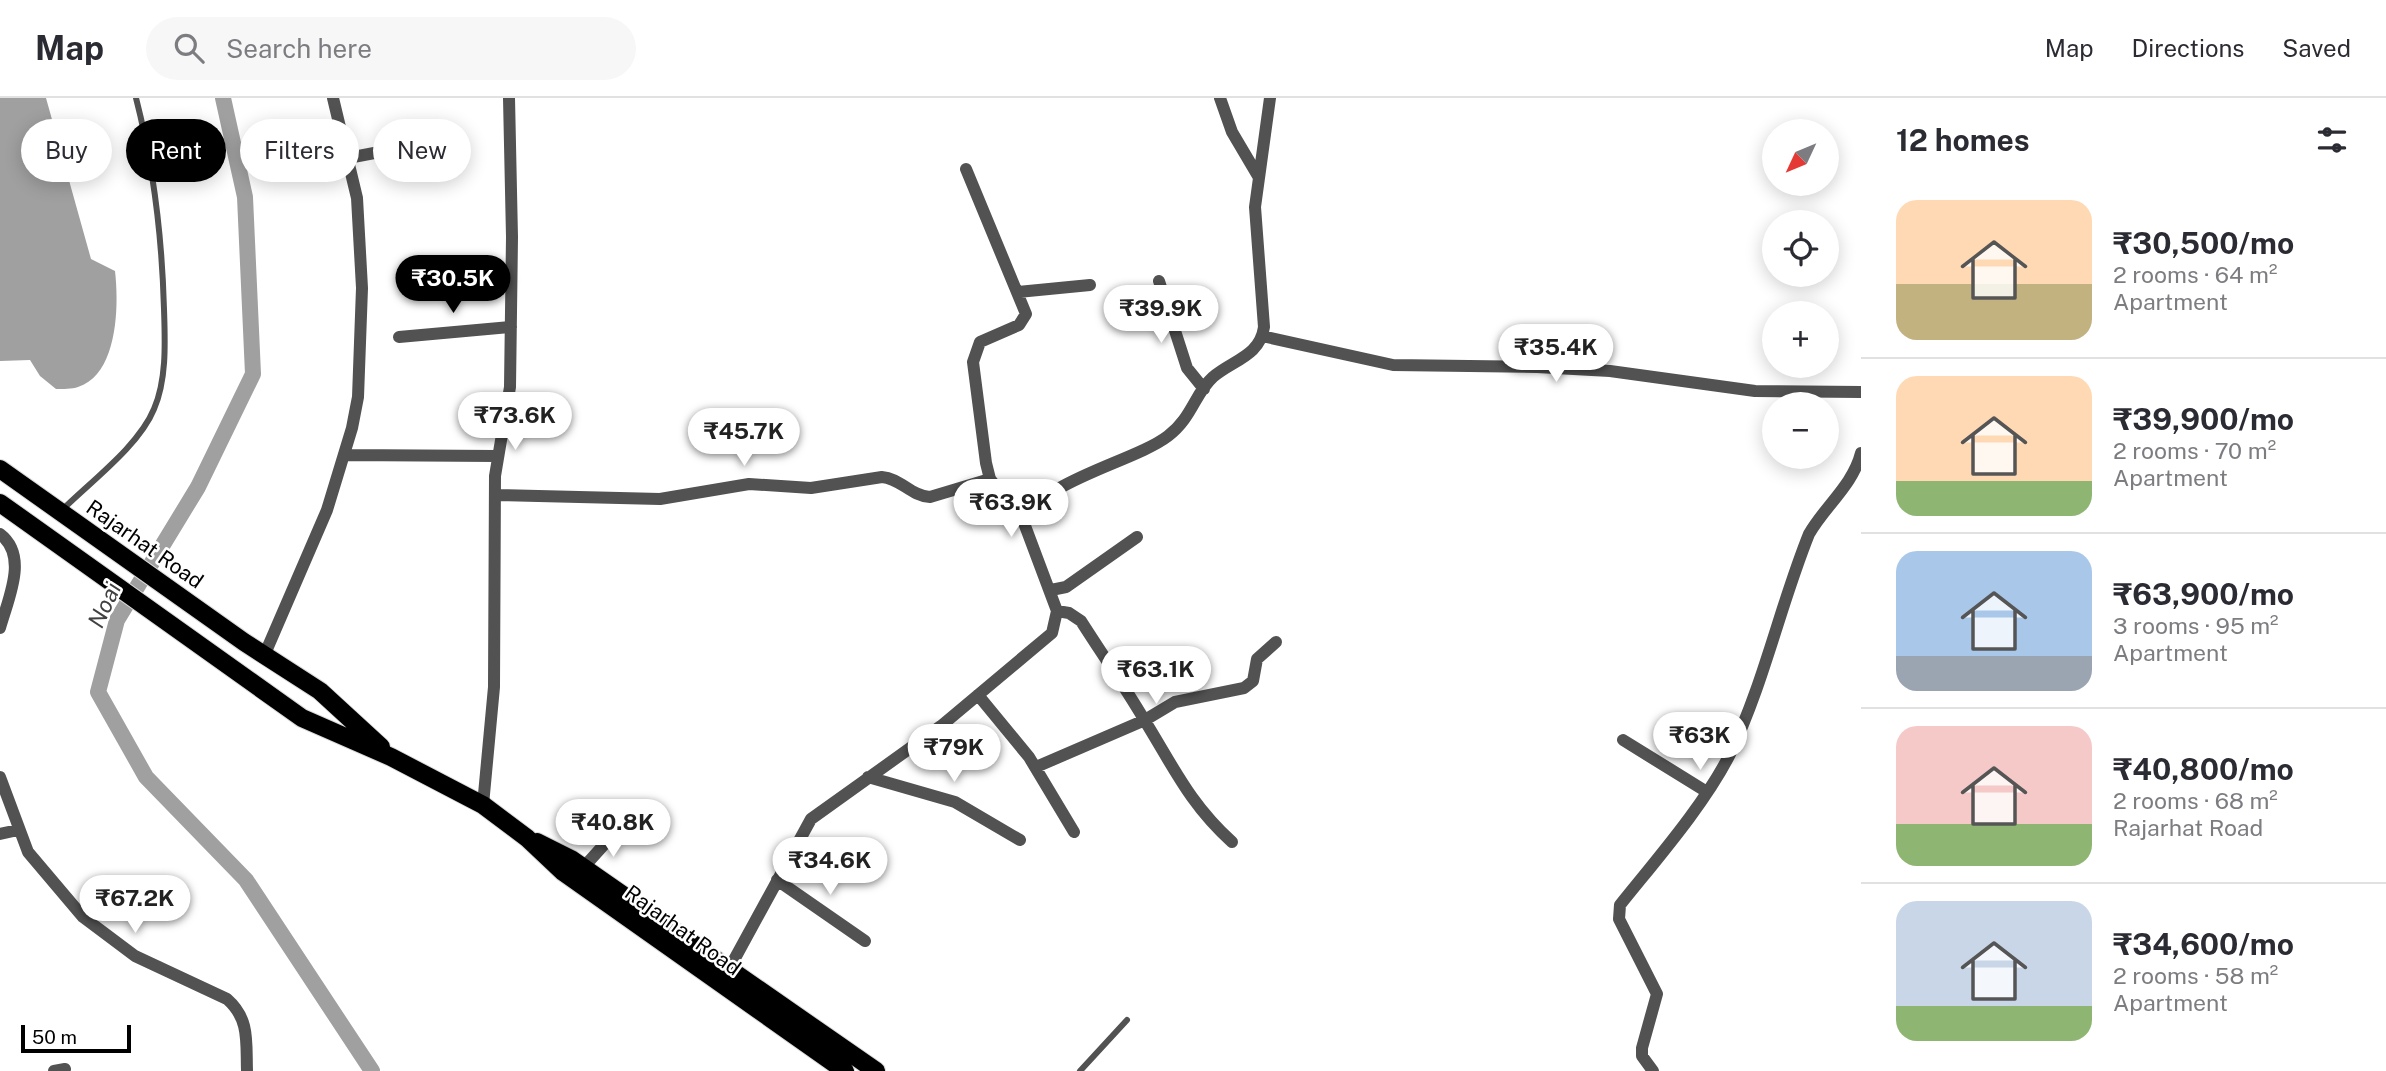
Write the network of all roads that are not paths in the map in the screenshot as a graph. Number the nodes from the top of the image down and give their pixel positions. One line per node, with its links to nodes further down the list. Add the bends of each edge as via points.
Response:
1 (136, 98): 25 (lane, via 160,226 163,367 155,407 145,425)
2 (333, 98): 6 (street)
3 (509, 98): 13 (street)
4 (1220, 98): 8 (street, via 1232,132)
5 (1270, 98): 8 (street)
6 (338, 119)
7 (966, 169): 12 (street)
8 (1258, 176): 15 (street, via 1255,207)
9 (353, 182): 19 (street, via 362,288 361,364)
10 (1158, 281): 16 (street, via 1187,368)
11 (1090, 285): 12 (street)
12 (1018, 292): 22 (street, via 1026,314 1023,323 980,342 973,362)
13 (510, 327): 14 (street); 20 (street, via 508,401)
14 (399, 337)
15 (1262, 337): 16 (street, via 1247,356 1218,373); 17 (street, via 1393,365 1610,371 1755,391)
16 (1204, 390): 26 (street, via 1189,416 1168,436 1074,481)
17 (1861, 392)
18 (1861, 453): 41 (street, via 1857,470 1809,534 1768,660 1730,754)
19 (344, 455): 20 (street); 33 (street, via 319,533)
20 (497, 456): 23 (street)
21 (0, 469): 25 (main road, Rajarhat Road)
22 (990, 480): 23 (street, via 930,497 921,497 891,477 811,488 749,484 660,499); 26 (street)
23 (495, 495): 42 (street, via 494,687)
24 (0, 503): 37 (main road, via 302,718)
25 (60, 512): 33 (main road, Rajarhat Road)
26 (1027, 516): 29 (street, via 1026,532)
27 (0, 534): 31 (street, via 14,548 15,560)
28 (1137, 537): 29 (street, via 1066,587)
29 (1051, 590): 30 (street)
30 (1057, 611): 34 (street, via 1046,640); 35 (street, via 1081,621)
31 (0, 628)
32 (1276, 642): 35 (street, via 1257,659 1250,685 1175,702)
33 (264, 656): 37 (main road, Rajarhat Road, via 320,691)
34 (978, 695): 38 (street); 40 (street)
35 (1145, 720): 38 (street); 49 (street, via 1199,811)
36 (1623, 740): 41 (street)
37 (391, 757): 42 (main road, Rajarhat Road)
38 (1036, 767): 45 (street)
39 (0, 777): 44 (street)
40 (868, 777): 48 (street, via 944,798); 51 (street, via 811,819)
41 (1707, 792): 59 (street, via 1618,912 1657,994 1642,1048)
42 (483, 805): 47 (main road, Rajarhat Road)
43 (619, 828): 50 (street)
44 (18, 830): 46 (street); 55 (street, via 34,862 96,928 135,956 227,999 238,1009 246,1024)
45 (1074, 832)
46 (0, 834)
47 (527, 838): 50 (main road); 56 (main road, Rajarhat Road, via 564,872)
48 (1020, 840)
49 (1232, 842)
50 (583, 868): 53 (main road)
51 (777, 880): 52 (street); 53 (street)
52 (865, 941)
53 (728, 971): 57 (main road)
54 (1127, 1020): 58 (lane)
55 (247, 1071)
56 (845, 1071)
57 (876, 1071)
58 (1080, 1071)
59 (1653, 1071)

